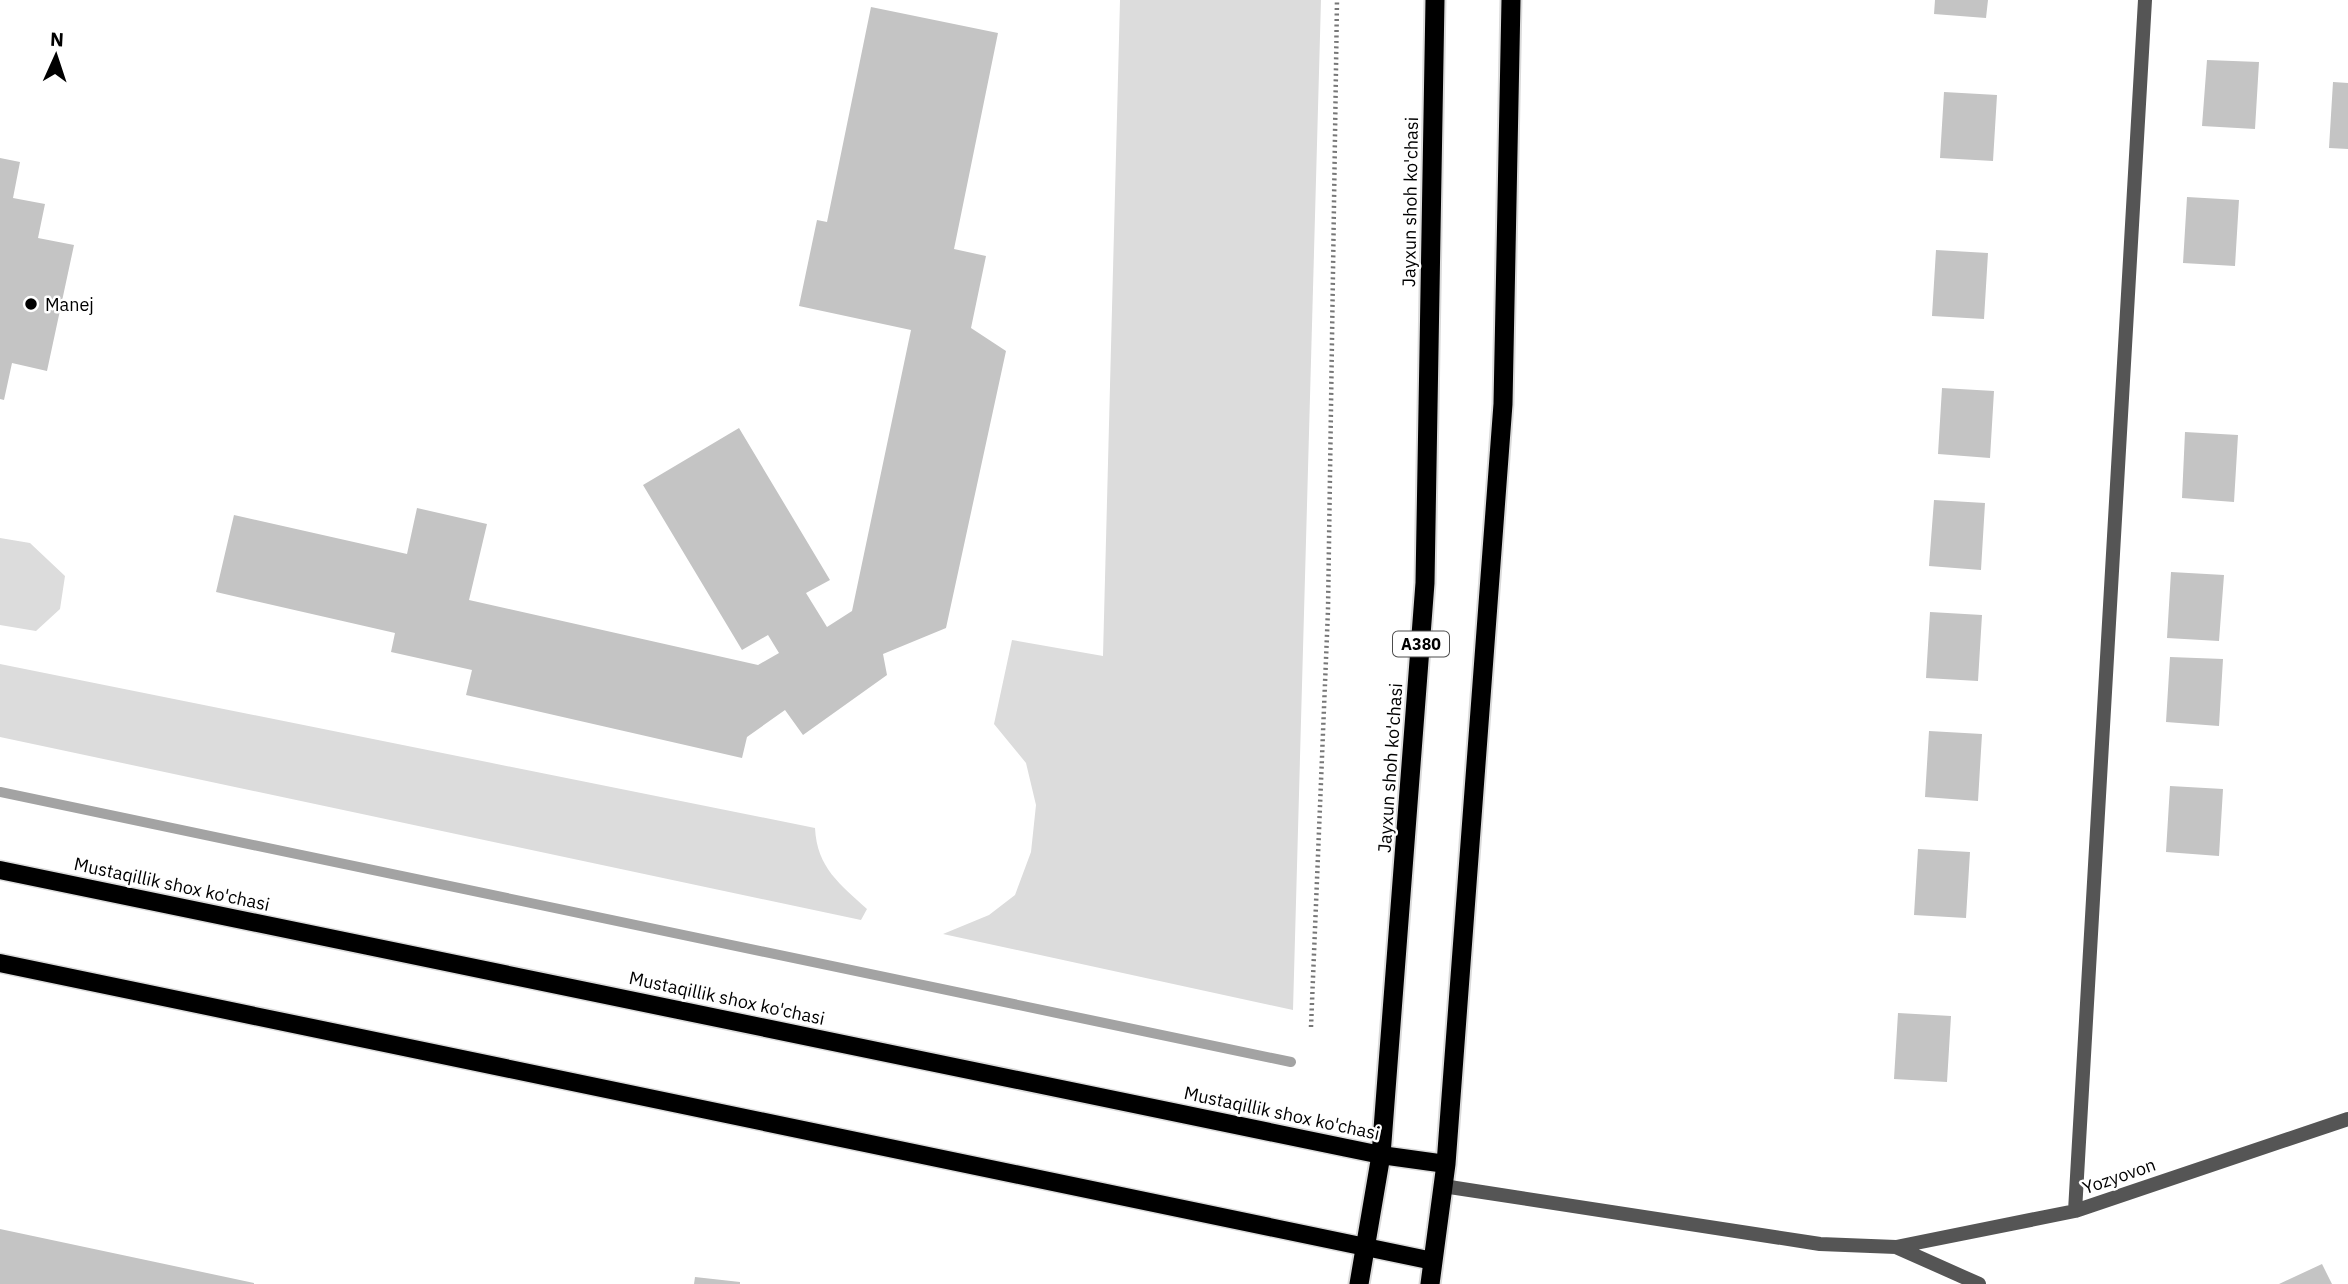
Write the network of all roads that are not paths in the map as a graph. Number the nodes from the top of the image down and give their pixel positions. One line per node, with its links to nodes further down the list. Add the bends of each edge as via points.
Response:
1 (1434, 0): 7 (highway, Jayxun shoh ko'chasi / A380, via 1425,583)
2 (1511, 0): 8 (highway, via 1503,404)
3 (2145, 0): 10 (street)
4 (0, 870): 7 (main road, Mustaqillik shox ko'chasi)
5 (0, 963): 12 (main road)
6 (2348, 1119): 10 (street, Yozyovon)
7 (1381, 1155): 8 (main road, Mustaqillik shox ko'chasi); 12 (highway, Jayxun shoh ko'chasi / A380)
8 (1446, 1164): 9 (highway)
9 (1443, 1186): 11 (street, via 1820,1244); 13 (highway)
10 (2075, 1211): 11 (street, Yozyovon)
11 (1896, 1247): 16 (street)
12 (1365, 1248): 13 (main road); 14 (highway, Jayxun shoh ko'chasi / A380)
13 (1433, 1261): 15 (highway)
14 (1359, 1284)
15 (1430, 1284)
16 (1979, 1284)

